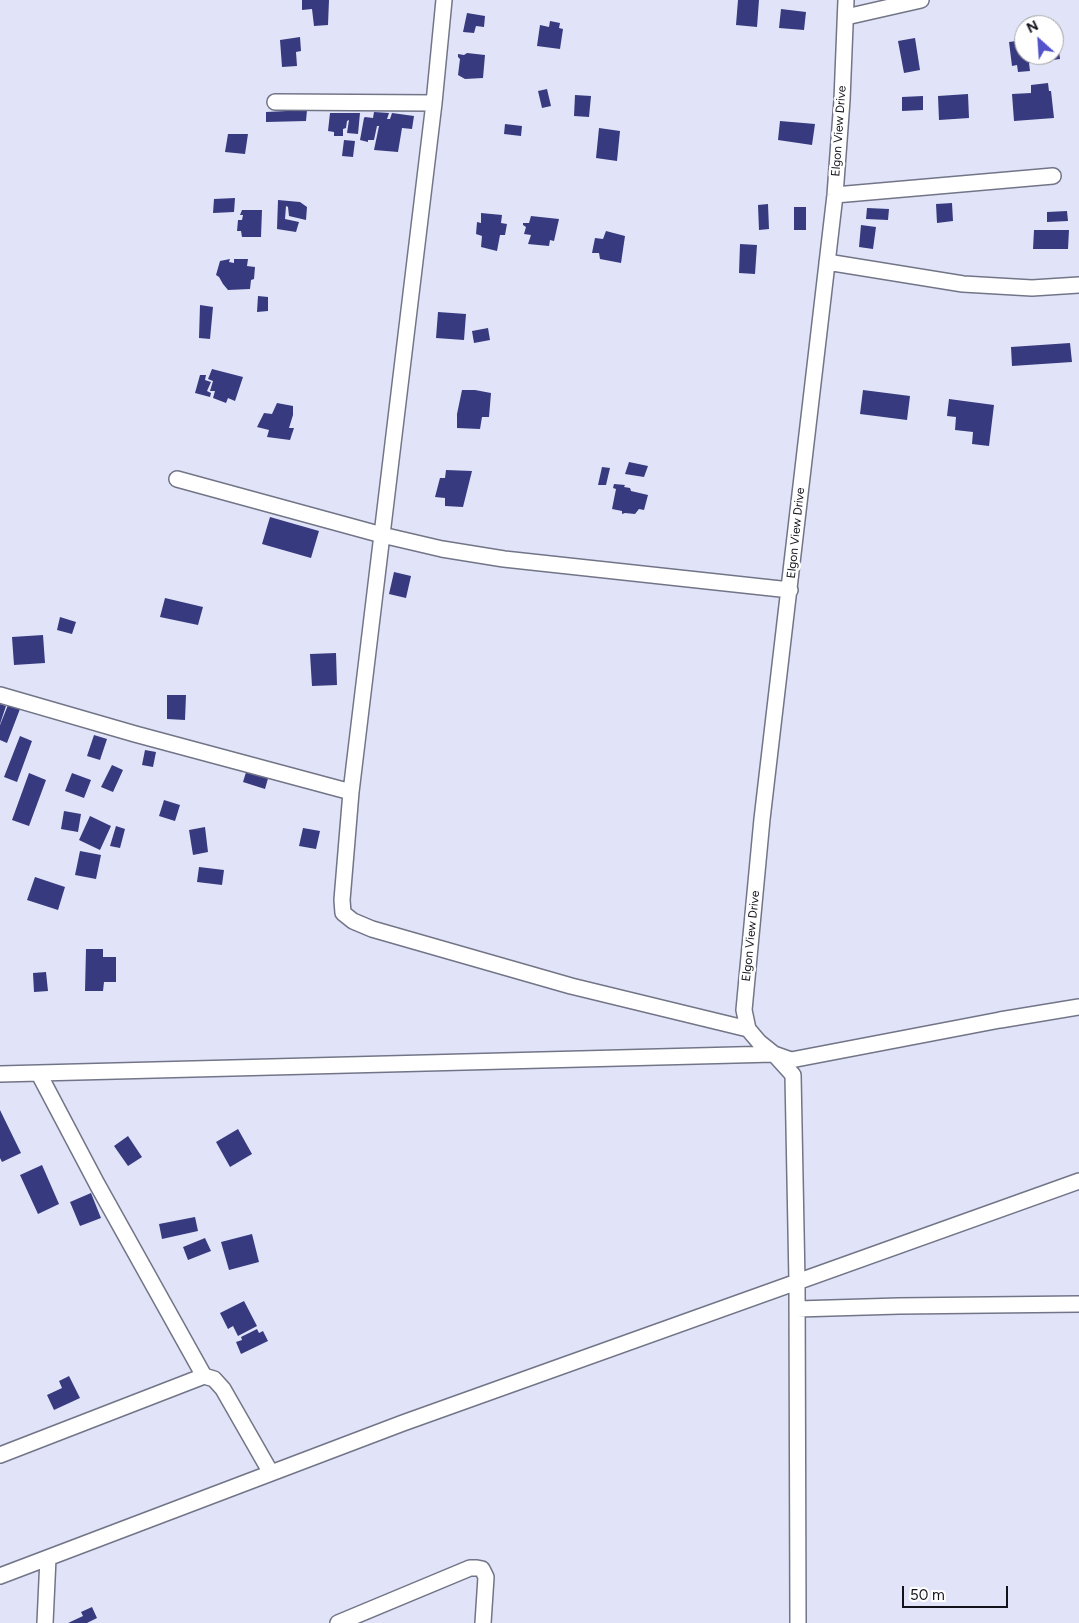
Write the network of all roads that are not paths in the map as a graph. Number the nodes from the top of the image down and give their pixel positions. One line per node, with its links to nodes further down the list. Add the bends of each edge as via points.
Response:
1 (444, 0): 6 (street)
2 (846, 0): 4 (street, Elgon View Drive)
3 (921, 0): 4 (street)
4 (846, 16): 8 (street, Elgon View Drive)
5 (275, 102): 6 (street)
6 (434, 103): 12 (street)
7 (1054, 176): 8 (street)
8 (835, 195): 9 (street, Elgon View Drive)
9 (827, 262): 10 (street, via 963,284 1032,288); 13 (street, Elgon View Drive)
10 (1079, 284)
11 (178, 479): 12 (street)
12 (382, 535): 13 (street, via 504,559); 15 (street)
13 (790, 590): 17 (street, Elgon View Drive, via 762,819 744,1010)
14 (0, 695): 15 (street)
15 (351, 792): 17 (street, via 342,900 343,913 353,921 571,986)
16 (1079, 1007): 18 (street, via 791,1060)
17 (748, 1029): 18 (street)
18 (774, 1054): 20 (street); 22 (street, via 793,1075)
19 (0, 1074): 20 (street)
20 (39, 1074): 25 (street)
21 (1079, 1181): 22 (street)
22 (797, 1282): 24 (street); 27 (street)
23 (1079, 1304): 24 (street)
24 (797, 1309): 33 (street)
25 (204, 1376): 26 (street); 27 (street, via 223,1389)
26 (0, 1455)
27 (271, 1474): 28 (street)
28 (48, 1558): 29 (street); 30 (street)
29 (0, 1576)
30 (46, 1623)
31 (338, 1623): 32 (street, via 470,1568 477,1568 482,1569 486,1578)
32 (483, 1623)
33 (798, 1623)

